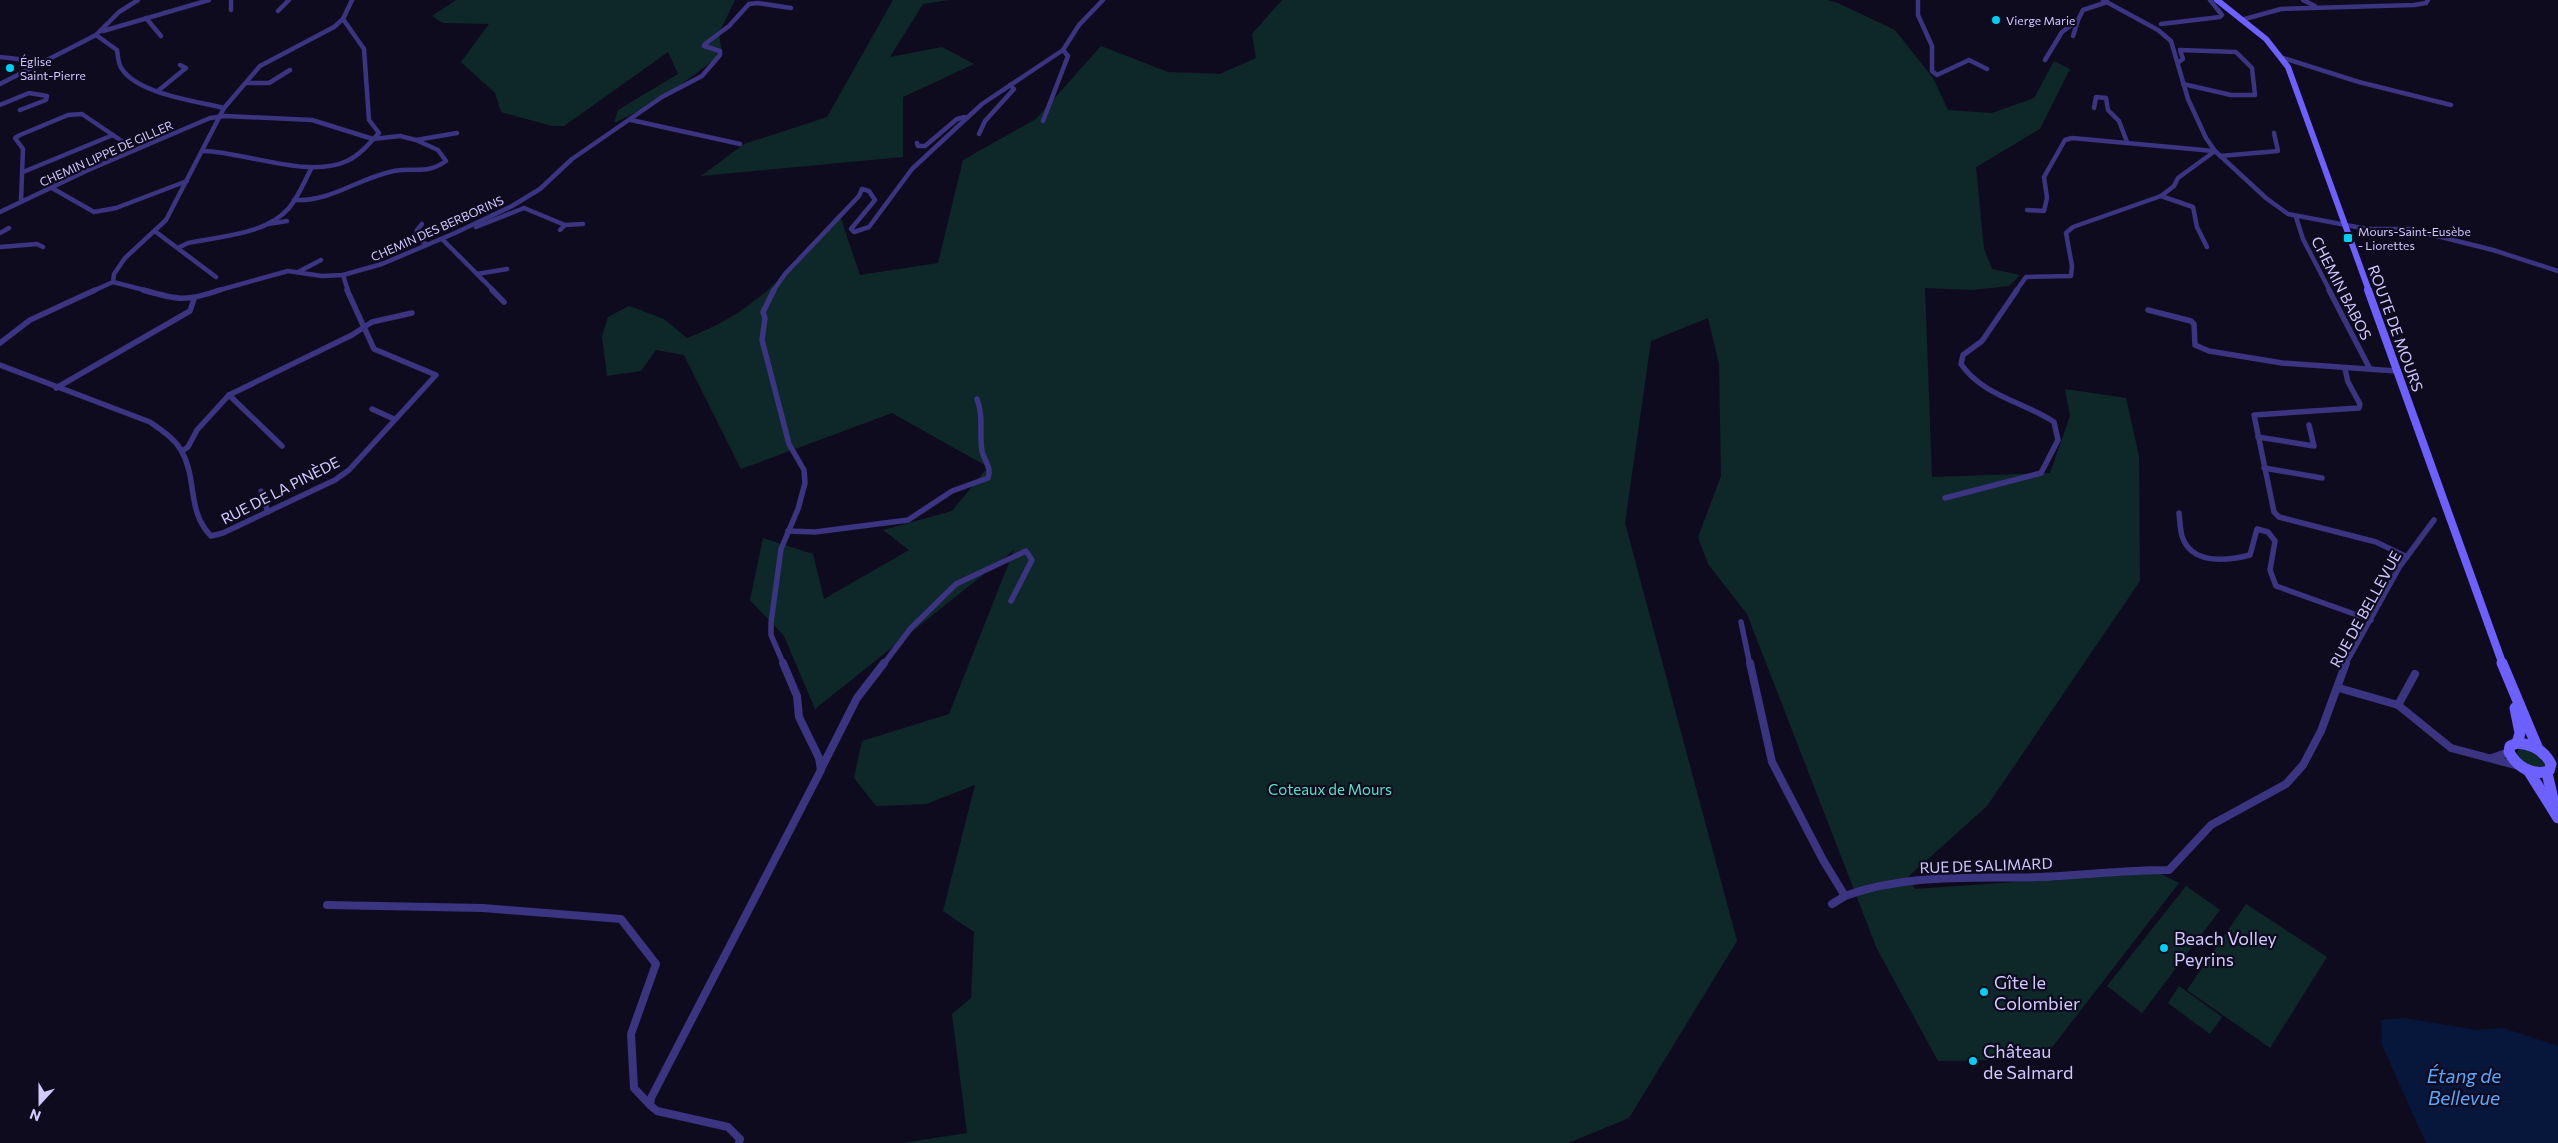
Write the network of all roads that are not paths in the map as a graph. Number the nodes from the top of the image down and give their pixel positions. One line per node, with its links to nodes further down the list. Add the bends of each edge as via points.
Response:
1 (138, 0): 21 (street, via 119,12)
2 (209, 0): 16 (street)
3 (231, 0): 14 (street)
4 (289, 0): 15 (street)
5 (352, 0): 17 (street)
6 (1103, 0): 24 (street, via 1079,25)
7 (1918, 0): 31 (street, via 1918,15 1932,46 1932,72 1937,75 1969,60)
8 (2303, 0): 12 (street)
9 (2428, 0): 12 (street, via 2414,5)
10 (2105, 1): 18 (street, via 2084,10); 29 (street, via 2158,30 2171,41)
11 (2215, 1): 19 (main road, ROUTE DE MOURS); 20 (street, via 2220,16)
12 (2316, 7): 19 (street, via 2281,9)
13 (790, 8): 47 (street, CHEMIN DES BERBORINS, via 749,4 729,26 705,44 720,51 720,55 702,76 662,97)
14 (231, 10)
15 (278, 12)
16 (146, 18): 21 (street); 22 (street)
17 (344, 19): 35 (street, via 260,66); 53 (street, via 364,50 369,120 379,133)
18 (2078, 20): 23 (street); 27 (street, via 2062,32)
19 (2241, 20): 26 (main road, ROUTE DE MOURS)
20 (2162, 24)
21 (100, 33): 28 (street); 39 (street, via 117,50 119,65 124,72 140,84)
22 (160, 36)
23 (2073, 36)
24 (1064, 50): 38 (street); 48 (street, via 1068,56)
25 (0, 57): 28 (street)
26 (2283, 58): 41 (street, via 2359,82); 77 (main road, ROUTE DE MOURS)
27 (2045, 60)
28 (44, 62): 33 (street)
29 (2179, 62): 37 (street); 37 (street, via 2183,59 2180,50 2236,52 2252,68 2255,95)
30 (180, 65): 39 (street, via 186,68)
31 (1987, 69)
32 (290, 70): 35 (street, via 269,83)
33 (23, 74): 34 (street); 36 (street)
34 (34, 78)
35 (246, 83): 42 (street)
36 (0, 84)
37 (2183, 84): 60 (street, via 2206,138)
38 (1010, 85): 45 (street); 51 (street, via 1014,89 1009,97 981,122)
39 (159, 90): 42 (street)
40 (0, 105): 44 (street, via 25,94 42,93 47,96 46,100)
41 (2451, 105)
42 (224, 108): 46 (street)
43 (2094, 108): 55 (street, via 2096,97 2106,98 2108,110 2119,121)
44 (20, 110)
45 (969, 116): 56 (street, via 956,120 925,146); 123 (street, via 912,168 869,227 854,232 853,226 875,200 869,191 862,189 785,274 765,305 762,340 785,433 804,470 805,483)
46 (221, 117): 53 (street, CHEMIN LIPPE DE GILLER, via 312,120); 58 (street, CHEMIN LIPPE DE GILLER, via 201,121); 59 (street)
47 (630, 120): 57 (street); 82 (street, CHEMIN DES BERBORINS, via 572,159 540,189)
48 (1043, 120)
49 (2274, 133): 61 (street, via 2278,150)
50 (457, 134): 54 (street)
51 (979, 134)
52 (113, 135): 58 (street); 63 (street); 63 (street, via 82,114 60,118 15,138 23,149)
53 (373, 139): 54 (street, via 400,136); 62 (street, via 346,162)
54 (416, 140): 67 (street, via 438,150 446,161 431,171 394,172 347,191 315,199)
55 (2127, 142): 60 (street); 69 (street, via 2065,140 2044,177 2048,195 2044,211)
56 (917, 143)
57 (740, 144)
58 (136, 150): 65 (street, CHEMIN LIPPE DE GILLER)
59 (203, 151): 62 (street); 64 (street)
60 (2215, 151): 61 (street); 66 (street, via 2178,178 2174,186)
61 (2220, 156): 71 (street, via 2266,198)
62 (312, 167): 67 (street)
63 (23, 172): 68 (street)
64 (188, 181): 65 (street, via 116,208 94,212); 80 (street)
65 (52, 188): 68 (street, CHEMIN LIPPE DE GILLER)
66 (2161, 196): 88 (street, via 2193,207 2197,227); 119 (street, via 2073,227 2066,233 2065,240 2071,276 2026,277 1988,334 1961,358 1963,368 1973,377 2016,404 2054,422 2058,440 2041,473)
67 (294, 200): 75 (street, via 287,210)
68 (21, 201): 70 (street, CHEMIN LIPPE DE GILLER)
69 (2027, 210)
70 (0, 212)
71 (2296, 217): 77 (street); 105 (street, CHEMIN BABOS, via 2303,239)
72 (287, 221): 75 (street)
73 (422, 224): 84 (street, via 416,237)
74 (583, 224): 76 (street)
75 (262, 225): 87 (street)
76 (565, 225): 79 (street); 82 (street, via 520,208)
77 (2343, 225): 91 (street, via 2409,229 2493,250); 106 (main road, ROUTE DE MOURS)
78 (9, 228): 81 (street)
79 (560, 230)
80 (156, 232): 87 (street); 96 (street, via 118,263)
81 (0, 233)
82 (455, 233): 83 (street, CHEMIN DES BERBORINS)
83 (442, 239): 84 (street, CHEMIN DES BERBORINS); 93 (street)
84 (426, 244): 94 (street, CHEMIN DES BERBORINS, via 382,264)
85 (0, 247): 86 (street, via 37,244)
86 (43, 247)
87 (180, 247): 95 (street)
88 (2207, 247)
89 (321, 260): 92 (street)
90 (507, 269): 93 (street)
91 (2558, 271)
92 (298, 272): 94 (street, CHEMIN DES BERBORINS); 97 (street, CHEMIN DES BERBORINS, via 269,275)
93 (477, 274): 98 (street)
94 (343, 275): 101 (street)
95 (216, 277)
96 (113, 282): 97 (street, CHEMIN DES BERBORINS, via 172,298); 102 (street, via 30,320)
97 (194, 299): 107 (street, via 190,311)
98 (504, 302)
99 (2148, 310): 104 (street, via 2191,321 2195,345 2200,349 2282,364)
100 (412, 313): 101 (street, via 391,316)
101 (363, 327): 108 (street); 111 (street, RUE DE LA PINÈDE, via 380,354 436,375)
102 (0, 343)
103 (0, 365): 107 (street)
104 (2345, 369): 105 (street); 113 (street, via 2359,408 2254,415)
105 (2370, 370): 106 (street)
106 (2396, 371): 130 (main road, ROUTE DE MOURS)
107 (56, 388): 115 (street, via 150,422)
108 (229, 395): 114 (street); 115 (street)
109 (977, 399): 123 (street, via 983,413 982,452 990,471 988,478 952,491 908,520 815,532)
110 (372, 409): 111 (street)
111 (394, 419): 120 (street, RUE DE LA PINÈDE, via 349,470)
112 (2309, 425): 113 (street, via 2314,446)
113 (2258, 437): 116 (street)
114 (282, 446)
115 (182, 451): 120 (street, RUE DE LA PINÈDE, via 198,520 204,531 213,536)
116 (2264, 468): 117 (street); 124 (street, via 2274,512 2279,517 2376,542)
117 (2322, 478)
118 (261, 491): 120 (street)
119 (1946, 498)
120 (268, 512)
121 (2179, 514): 126 (street, via 2182,538 2187,548 2198,556 2212,559 2234,560 2250,555 2257,529 2264,529 2275,541 2270,575 2276,586)
122 (2434, 520): 124 (street, RUE DE BELLEVUE)
123 (788, 532): 138 (street, via 779,558 771,635 794,688 799,717 817,752)
124 (2407, 557): 126 (street, RUE DE BELLEVUE)
125 (1011, 601): 138 (street, via 1032,560 1026,551 956,584 911,628 857,698)
126 (2372, 620): 129 (street, RUE DE BELLEVUE, via 2346,663)
127 (1741, 622): 140 (street, via 1772,762)
128 (2415, 674): 131 (street)
129 (2338, 688): 131 (street); 140 (street, RUE DE SALIMARD, via 2321,731 2294,775 2277,790 2211,825 2169,870 1922,881 1875,886)
130 (2512, 690): 132 (main road, ROUTE DE MOURS, via 2520,733); 134 (main road, ROUTE DE MOURS)
131 (2398, 705): 135 (street, via 2446,746)
132 (2517, 743): 133 (main road, via 2510,746); 134 (main road)
133 (2509, 752): 135 (street); 137 (main road, ROUTE DE MOURS, via 2513,760)
134 (2542, 752): 136 (main road, ROUTE DE MOURS)
135 (2492, 758): 137 (street)
136 (2553, 768): 137 (main road); 139 (main road, ROUTE DE MOURS)
137 (2525, 769): 139 (main road, ROUTE DE MOURS, via 2540,786)
138 (820, 770): 143 (street, via 810,796)
139 (2558, 817)
140 (1845, 896): 141 (street, RUE DE SALIMARD)
141 (1832, 904)
142 (327, 905): 143 (street, via 482,908 622,919 656,964 631,1034 634,1088)
143 (650, 1105): 144 (street, via 657,1111 728,1127 740,1139)
144 (739, 1143)

